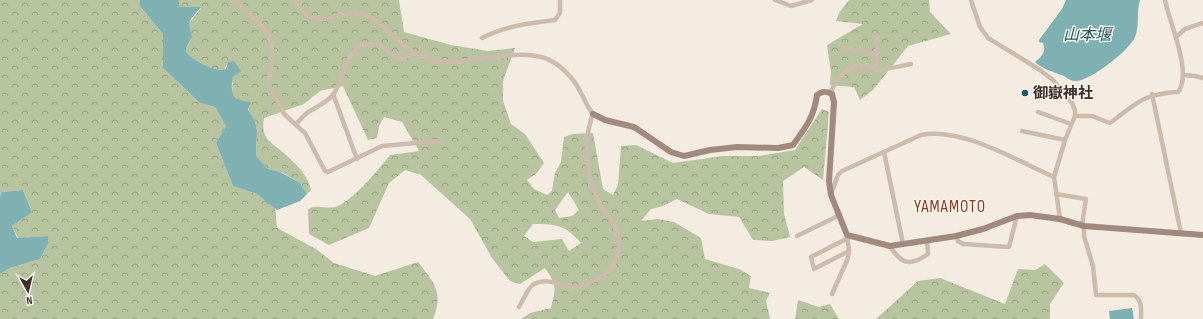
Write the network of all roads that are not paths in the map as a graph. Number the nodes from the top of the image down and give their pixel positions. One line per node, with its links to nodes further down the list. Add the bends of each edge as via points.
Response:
1 (236, 0): 25 (street, via 265,31 273,56 273,67 268,83 284,114)
2 (297, 0): 13 (street, via 299,7 308,17 317,21 357,12 371,18 384,26 396,40)
3 (560, 0): 11 (street, via 560,13 555,20 519,24 494,31)
4 (775, 0): 5 (street, via 791,6)
5 (810, 0)
6 (971, 0): 24 (street, via 983,32 1053,80 1072,103)
7 (1165, 0): 10 (street, via 1172,31)
8 (1203, 23): 10 (street, via 1185,29)
9 (878, 36): 14 (street)
10 (1176, 37): 17 (street, via 1180,46)
11 (482, 38)
12 (843, 48): 14 (street)
13 (414, 53): 20 (street, via 400,59 378,44 362,44 342,71); 23 (street, via 430,59 453,61 511,55 542,57 568,76 582,93 587,107)
14 (877, 54): 16 (street)
15 (911, 64): 16 (street)
16 (876, 69): 19 (street, via 859,66 853,68 839,78)
17 (1183, 75): 18 (street); 21 (street, via 1178,92)
18 (1203, 78)
19 (830, 93): 23 (street, via 820,92 817,95 811,120 793,145 778,148 737,147 684,156 671,152 634,127 605,120); 34 (street, via 834,102 829,181)
20 (333, 94): 25 (street, via 306,113); 31 (street)
21 (1152, 94): 24 (street, via 1110,124 1092,116); 39 (street)
22 (1038, 112): 26 (street)
23 (593, 114): 49 (street, via 588,128 588,171 603,209 613,223 620,248 617,261 599,278 580,286 554,281 535,284)
24 (1076, 116): 26 (street)
25 (296, 124): 31 (street, via 308,138 325,171)
26 (1071, 124): 28 (street)
27 (1022, 131): 28 (street)
28 (1064, 140): 32 (street)
29 (439, 141): 31 (street, via 382,146)
30 (884, 152): 32 (street, via 921,135 962,138); 34 (street, via 842,171); 45 (street)
31 (357, 159)
32 (1054, 177): 33 (street)
33 (1056, 194): 37 (street); 38 (street, via 1086,199)
34 (831, 195): 35 (street)
35 (840, 215): 41 (street); 43 (street)
36 (1017, 216): 37 (street); 42 (street); 42 (street, via 1010,247 963,244)
37 (1060, 219): 38 (street)
38 (1083, 225): 39 (street); 50 (street, via 1093,266 1096,295 1134,295 1139,298 1142,306)
39 (1181, 233): 40 (street)
40 (1203, 235)
41 (798, 236)
42 (956, 236): 44 (street)
43 (847, 237): 46 (street); 47 (street); 47 (street, via 811,257 814,269)
44 (927, 240): 45 (street); 46 (street, via 928,254 914,262 901,259)
45 (903, 244): 46 (street)
46 (890, 246)
47 (849, 250): 48 (street)
48 (832, 294)
49 (519, 307)
50 (1141, 319)

